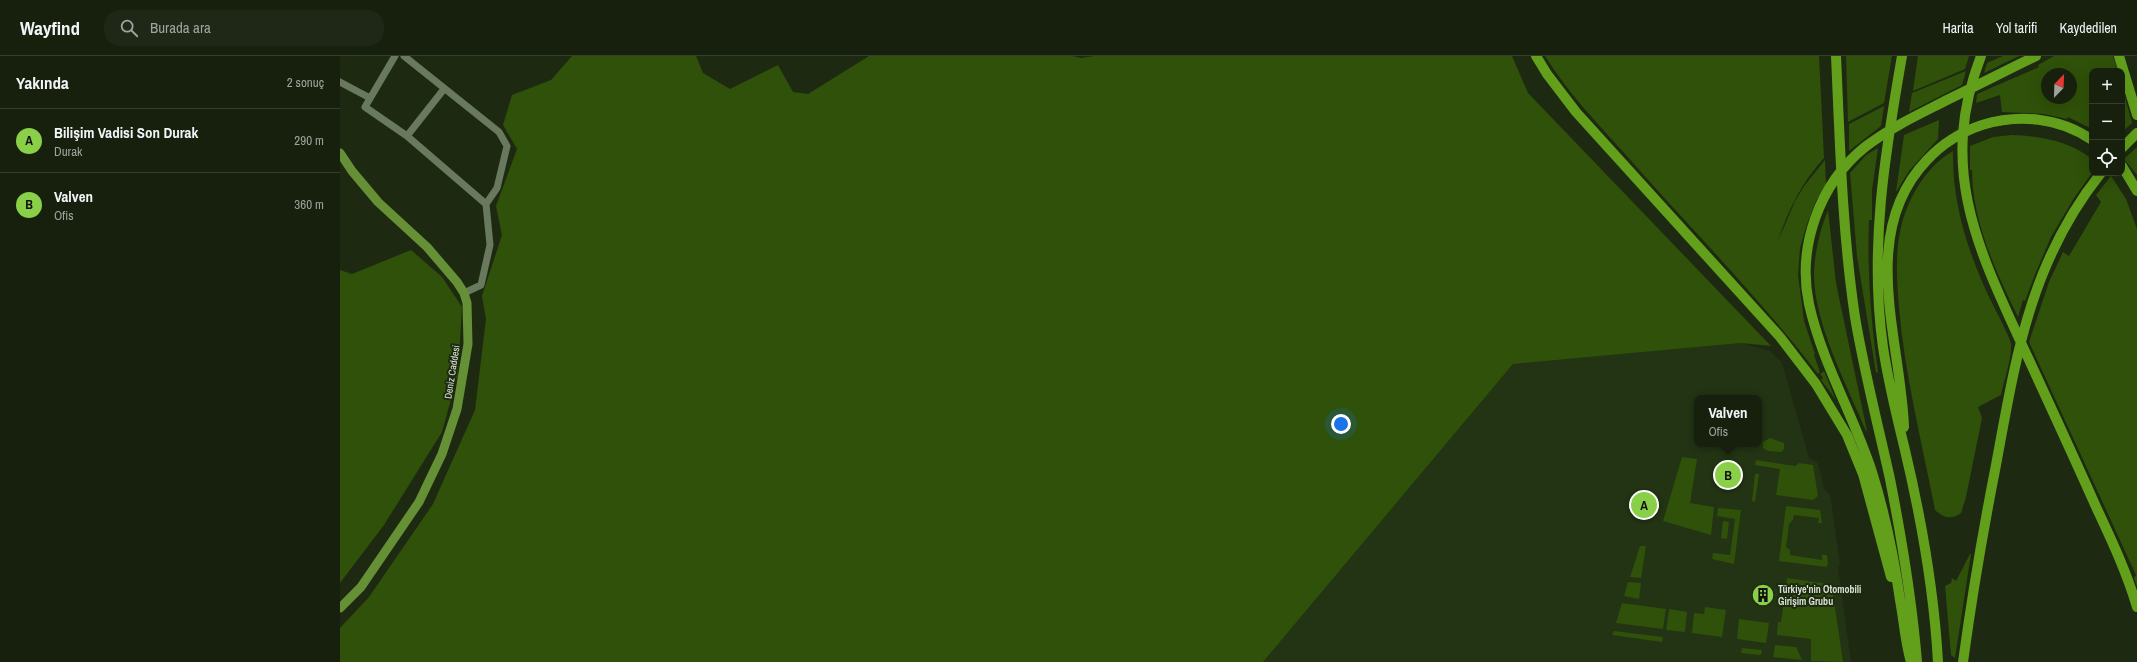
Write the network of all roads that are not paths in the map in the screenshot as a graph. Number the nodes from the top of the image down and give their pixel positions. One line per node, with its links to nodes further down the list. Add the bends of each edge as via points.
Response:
1 (395, 56): 11 (street)
2 (404, 56): 10 (street)
3 (1536, 56): 24 (highway, via 1576,112 1768,323 1813,378 1847,436 1863,474 1877,519 1888,569)
4 (1836, 56): 28 (highway, via 1843,212 1856,318 1901,537)
5 (1902, 56): 23 (highway, via 1881,192 1877,254 1880,322 1892,397)
6 (1981, 56): 25 (highway, via 1967,104 1962,160 1967,206 1982,257 2109,534)
7 (2036, 56): 24 (highway, via 1899,124 1865,147 1838,173 1820,205 1810,236 1806,267 1809,303 1822,345 1872,472 1887,526)
8 (2119, 56): 12 (highway)
9 (340, 82): 11 (street)
10 (444, 89): 14 (street); 21 (street, via 498,132 508,146 497,188)
11 (370, 98): 14 (street, via 365,107)
12 (2137, 115)
13 (2137, 133): 16 (highway)
14 (407, 136): 21 (street)
15 (2089, 138): 23 (highway, via 2051,121 2004,120 1974,128 1954,138 1931,156 1912,179 1895,212 1888,260 1888,296 1900,389)
16 (2125, 145)
17 (340, 153): 22 (main road, Deniz Caddesi, via 378,202 427,247)
18 (2125, 171): 20 (highway)
19 (2099, 176): 30 (highway, via 2072,214 2047,260 2025,322 1974,584)
20 (2137, 191)
21 (486, 204): 22 (street, via 490,245 481,285)
22 (464, 293): 26 (main road, Deniz Caddesi, via 467,303 468,344 457,409 442,454 419,502 361,587)
23 (1904, 445): 29 (highway, via 1925,552)
24 (1901, 601): 27 (highway)
25 (2137, 607)
26 (340, 608)
27 (1911, 662)
28 (1917, 662)
29 (1938, 662)
30 (1963, 662)

